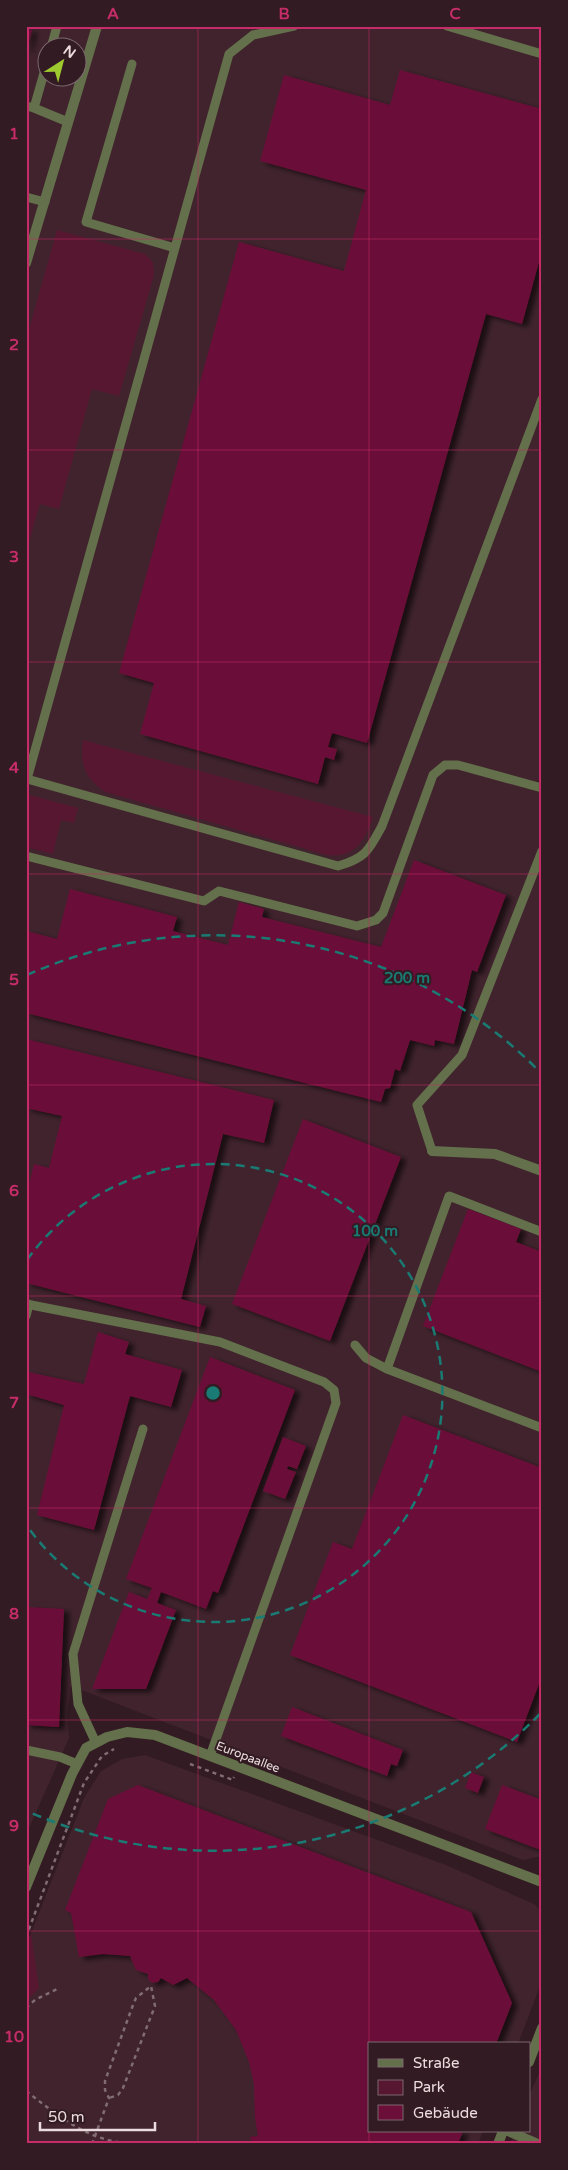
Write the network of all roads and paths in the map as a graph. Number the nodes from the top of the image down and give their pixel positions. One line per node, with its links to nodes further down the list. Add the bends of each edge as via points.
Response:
1 (97, 26): 8 (street)
2 (294, 26): 11 (lane, via 253,35 230,54)
3 (446, 26): 4 (lane)
4 (542, 54)
5 (132, 64): 11 (lane, via 86,222)
6 (38, 86): 7 (lane)
7 (30, 107): 8 (lane)
8 (68, 122): 10 (street)
9 (26, 197): 10 (lane)
10 (45, 202): 12 (street)
11 (175, 248): 13 (lane, via 27,780 338,866 357,860 370,848 382,826)
12 (26, 264)
13 (542, 399)
14 (542, 788): 16 (lane, via 458,764 445,765 433,775 383,913 376,920 357,926 219,891 204,901)
15 (542, 851): 17 (lane, via 462,1055 417,1105)
16 (26, 856)
17 (432, 1151): 18 (street, via 495,1154)
18 (542, 1171)
19 (542, 1232): 23 (lane, via 449,1196)
20 (27, 1304): 21 (lane); 29 (lane, via 220,1342 324,1382 334,1390 336,1403)
21 (26, 1316)
22 (355, 1346): 23 (lane, via 366,1358)
23 (388, 1368): 24 (lane)
24 (542, 1428)
25 (143, 1429): 26 (lane, via 73,1654 78,1704)
26 (96, 1743): 29 (street, Europaallee, via 127,1732 155,1735); 31 (street, Europaallee, via 86,1748)
27 (116, 1748): 35 (path, via 102,1756 84,1783)
28 (26, 1750): 31 (lane)
29 (210, 1756): 32 (street, Europaallee)
30 (188, 1762): 32 (path, via 233,1780)
31 (77, 1764): 34 (street, Europaallee)
32 (238, 1766): 33 (street, Europaallee)
33 (542, 1882)
34 (26, 1887)
35 (26, 1937)
36 (59, 1988): 37 (path)
37 (26, 2008)
38 (542, 2028): 39 (street)
39 (530, 2059)
40 (26, 2091): 44 (path)
41 (109, 2098): 41 (path, via 118,2095 123,2088 155,2006 151,1986 136,1998 133,2005 105,2081); 44 (path)
42 (503, 2132): 47 (street)
43 (510, 2132): 48 (street)
44 (94, 2137): 45 (path); 46 (path)
45 (92, 2144)
46 (131, 2144)
47 (498, 2144)
48 (538, 2144)

